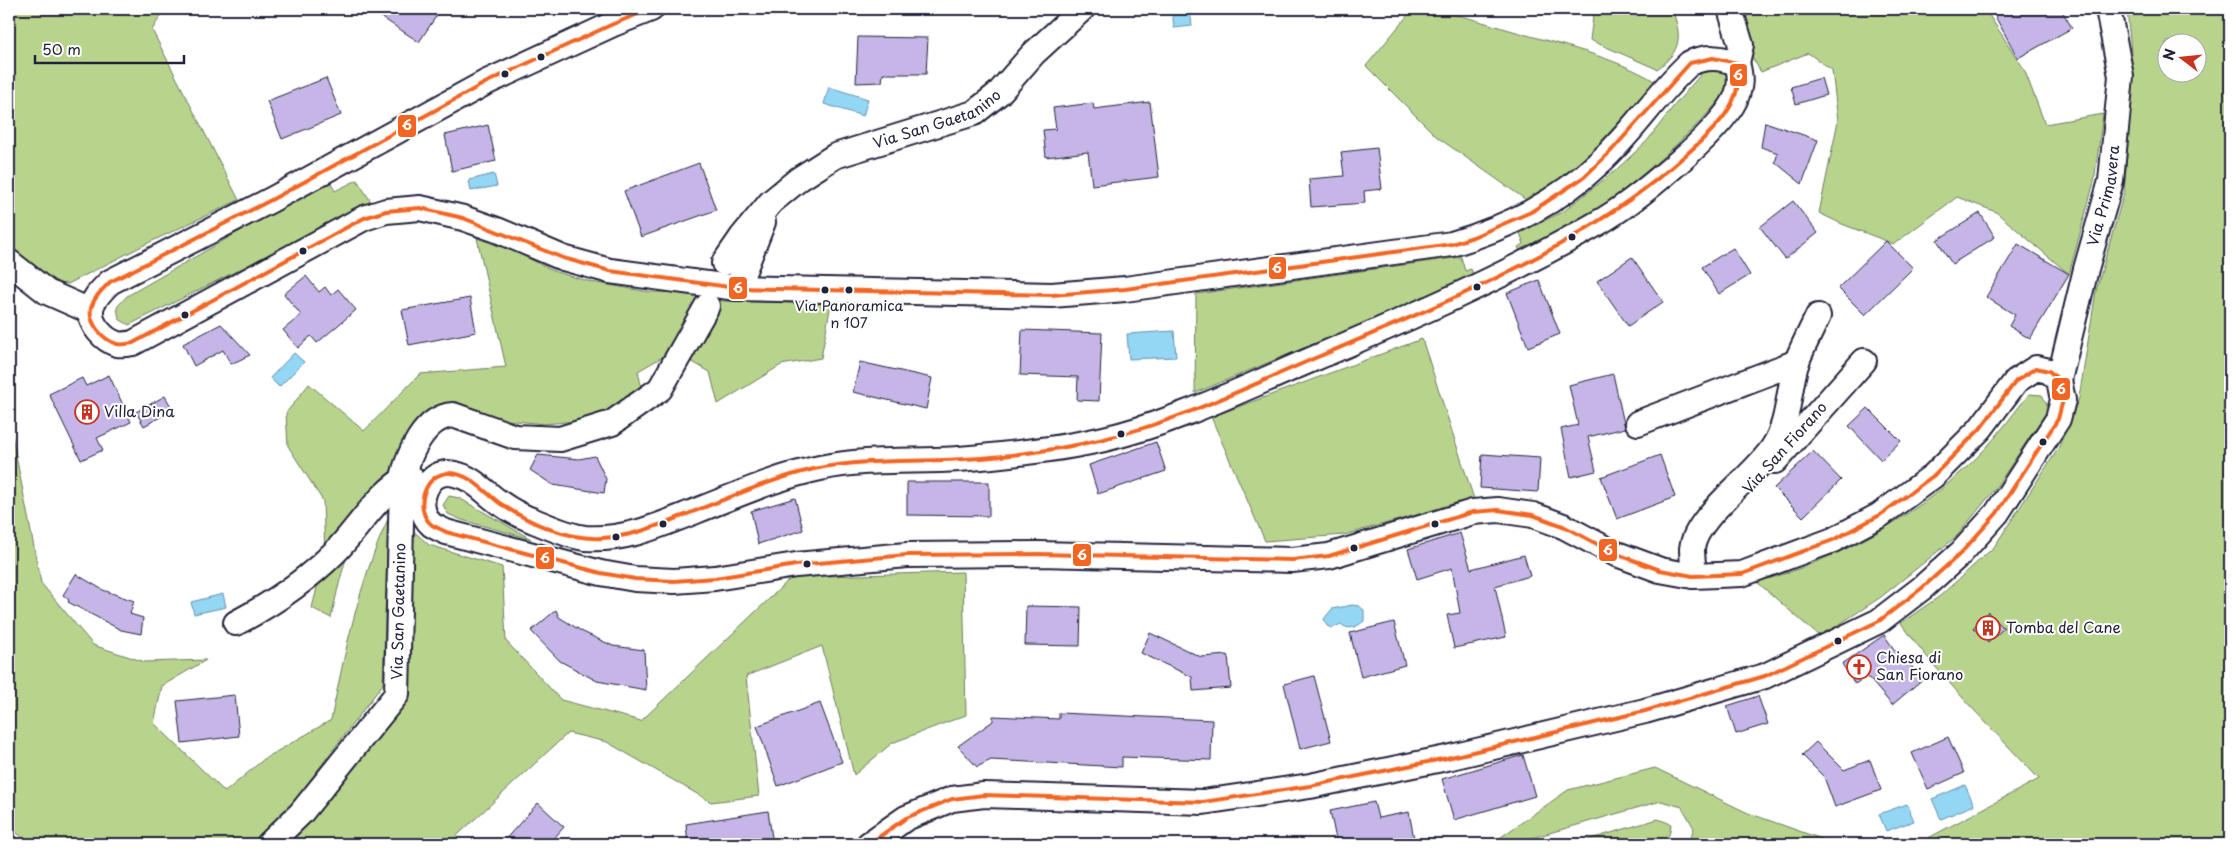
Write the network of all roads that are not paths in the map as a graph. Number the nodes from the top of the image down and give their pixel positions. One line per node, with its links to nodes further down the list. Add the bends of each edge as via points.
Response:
1 (651, 9): 11 (street, via 485,83 271,200 110,282)
2 (1082, 9): 6 (street, Via San Gaetanino, via 1033,54 999,93 974,113 835,156)
3 (1730, 9): 5 (street, via 1741,45)
4 (2108, 9): 15 (street, Via Primavera, via 2121,76 2111,181)
5 (1737, 63): 9 (street, via 1719,57 1690,63 1601,162 1572,186 1533,212 1492,232 1452,244 1125,289 1052,295); 17 (street, via 1742,81 1734,102 1716,126 1617,211 1491,279 1371,334 1152,424 1107,438 1051,449 958,459 866,461 822,467 775,480 636,534 584,538 529,520 458,474 444,472)
6 (771, 202): 8 (street, Via San Gaetanino); 9 (street, Via San Gaetanino)
7 (9, 262): 11 (street, via 47,292)
8 (724, 264)
9 (737, 288): 11 (street, via 610,271 563,258 463,218 420,208 386,211 364,218 133,344 118,344 104,337 94,324)
10 (707, 306): 18 (street, Via San Gaetanino, via 660,390 612,423 560,439 515,437 453,415 444,416 422,434 404,468)
11 (90, 311)
12 (1818, 316): 14 (street, Via San Fiorano)
13 (1864, 361): 19 (street, Via San Fiorano, via 1753,485)
14 (1797, 362): 16 (street); 19 (street, Via San Fiorano, via 1788,408 1774,445 1744,482 1706,519)
15 (2059, 380): 20 (street, via 2049,371 2036,368 2016,381 1980,429 1933,476 1880,514 1833,540 1742,574); 23 (street, via 2063,400 2058,419 1997,513 1960,553 1879,621 1765,676 1645,711 1447,758 1310,786 1203,802 984,795 952,799 906,818)
16 (1638, 423)
17 (433, 477): 18 (street, via 421,473); 20 (street, via 422,500 425,515 432,526 601,574 635,579 714,578 796,565 907,555 1039,554 1292,560 1329,556 1473,512 1498,510 1533,515 1614,552 1651,566)
18 (402, 481): 21 (street, via 388,491 334,554 288,593); 22 (street, Via San Gaetanino, via 397,694 300,813)
19 (1700, 530): 20 (street, Via San Fiorano, via 1692,550)
20 (1693, 576)
21 (236, 623)
22 (269, 844)
23 (869, 844)

